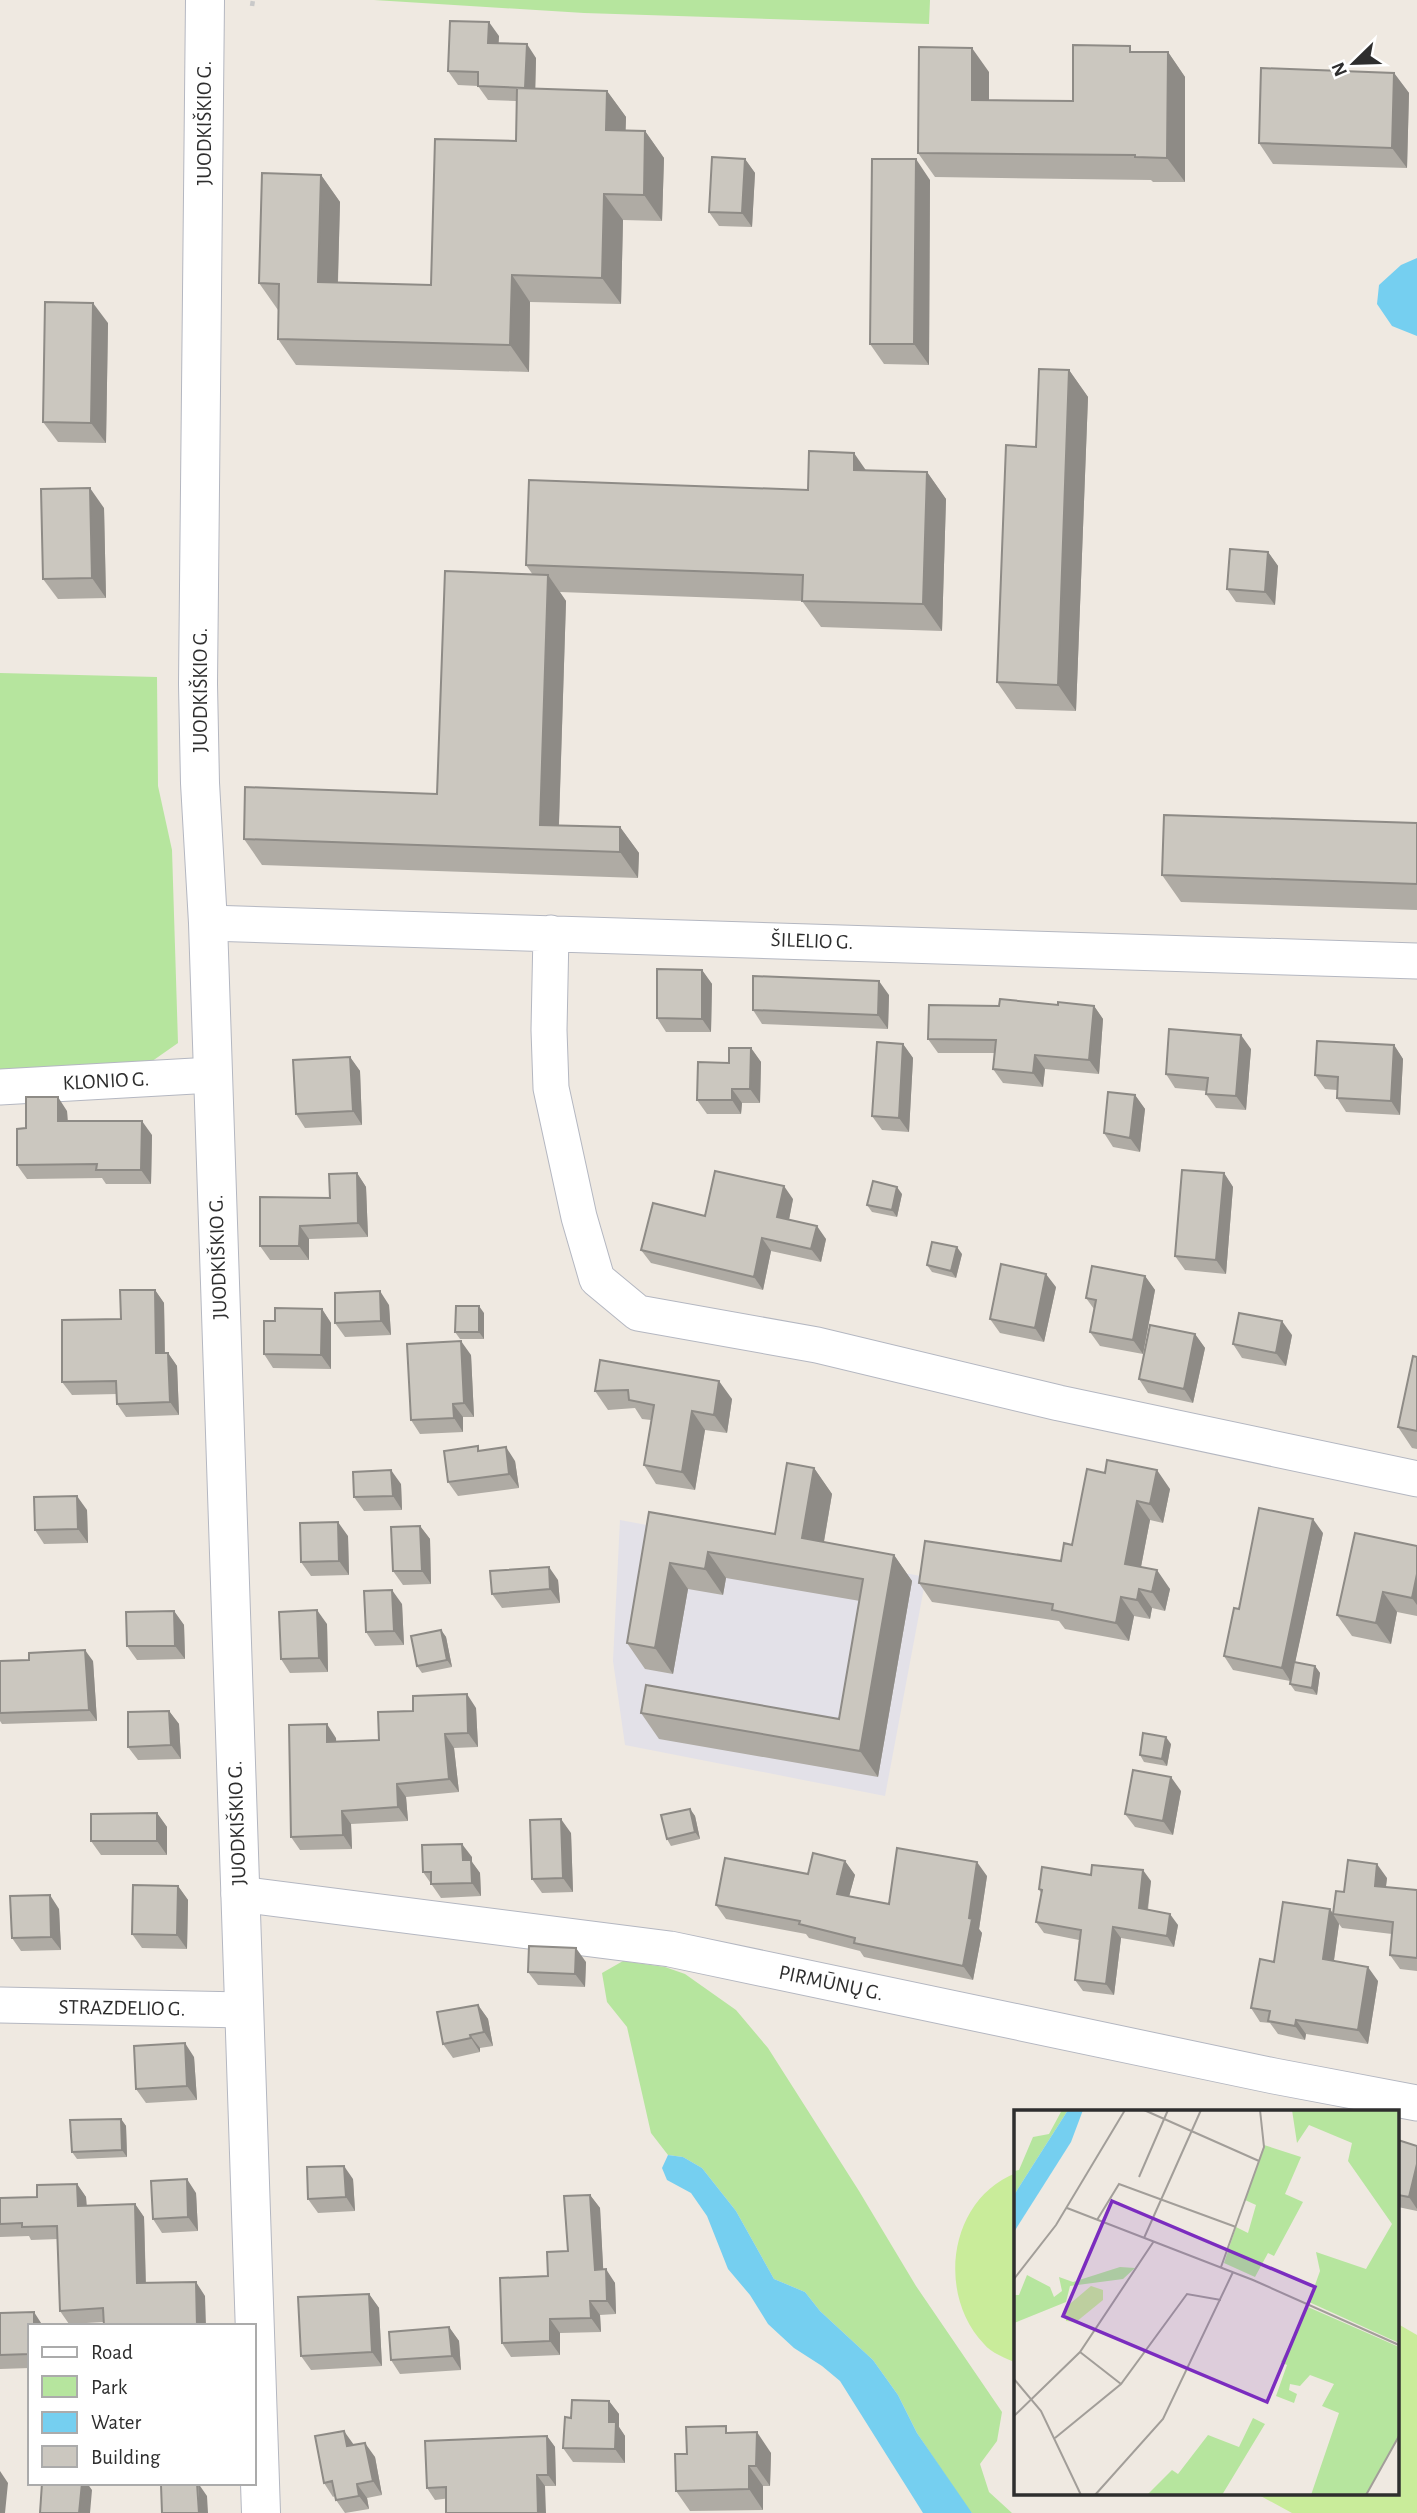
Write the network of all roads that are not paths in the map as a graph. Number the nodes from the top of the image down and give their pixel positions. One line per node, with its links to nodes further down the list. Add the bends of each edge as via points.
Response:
1 (205, 0): 2 (street, JUODKIŠKIO G., via 198,684)
2 (208, 923): 3 (street, ŠILELIO G.); 5 (street, JUODKIŠKIO G.)
3 (551, 933): 4 (street, ŠILELIO G.); 7 (street, via 551,1088 579,1217 597,1279 638,1313 817,1345 1059,1404)
4 (1417, 961)
5 (212, 1075): 6 (street, KLONIO G.); 8 (street, JUODKIŠKIO G.)
6 (0, 1087)
7 (1417, 1479)
8 (239, 1894): 10 (street, JUODKIŠKIO G.); 11 (street, PIRMŪNŲ G., via 670,1950)
9 (0, 2005): 10 (street, STRAZDELIO G.)
10 (243, 2010): 12 (street, JUODKIŠKIO G.)
11 (1417, 2103)
12 (254, 2324)
13 (256, 2373): 14 (street, JUODKIŠKIO G.)
14 (261, 2513)

